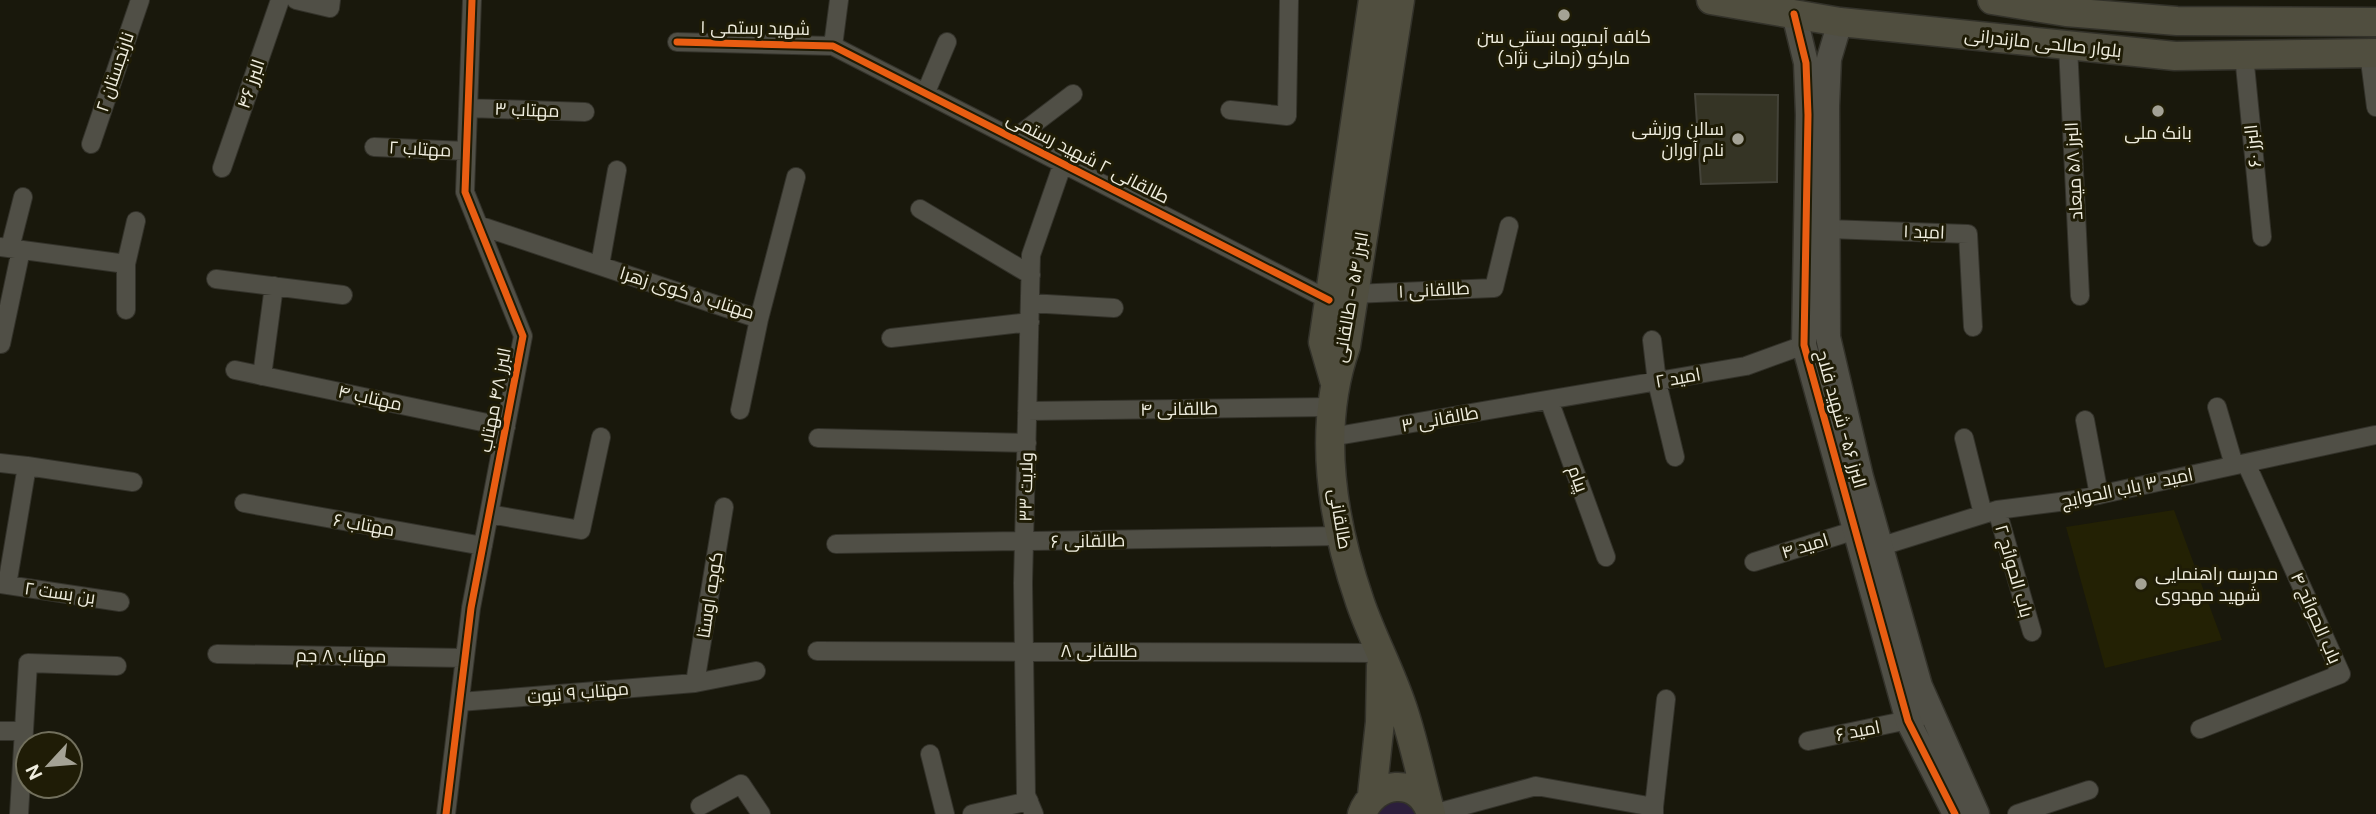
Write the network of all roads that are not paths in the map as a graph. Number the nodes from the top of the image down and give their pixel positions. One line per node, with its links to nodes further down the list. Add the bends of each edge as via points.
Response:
1 (140, 0): 28 (street, نارنجستان ۲)
2 (280, 0): 32 (street, البرز ۴۶)
3 (296, 0): 4 (street, via 330,8)
4 (331, 0)
5 (472, 0): 24 (street, البرز ۴۸ مهتاب)
6 (839, 0): 17 (street)
7 (1289, 0): 25 (street, via 1287,116)
8 (1711, 0): 12 (main road, بلوار صالحی مازندرانی)
9 (1992, 0): 11 (main road, بلوار صالحی مازندرانی)
10 (1385, 4): 50 (main road, البرز ۵۴ - طالقانی)
11 (2066, 6): 14 (main road, بلوار صالحی مازندرانی, via 2178,20)
12 (1794, 14): 13 (main road, بلوار صالحی مازندرانی); 60 (street, البرز ۵۶- شهید فلاح, via 1806,63 1808,102)
13 (1840, 22): 18 (main road, بلوار صالحی مازندرانی); 40 (street, البرز ۵۶- شهید فلاح, via 1829,59)
14 (2376, 22)
15 (677, 42): 17 (street, شهید رستمی ۱)
16 (947, 42): 21 (street)
17 (832, 46): 21 (street, طالقانی ۲ شهید رستمی)
18 (2068, 46): 20 (main road, بلوار صالحی مازندرانی, via 2175,56); 49 (street, البرز ۵۸ میعاد)
19 (2373, 53): 20 (main road, بلوار صالحی مازندرانی); 23 (street)
20 (2244, 55): 41 (street, البرز ۶۰)
21 (926, 92): 27 (street, طالقانی ۲ شهید رستمی)
22 (1073, 94): 27 (street)
23 (2376, 107)
24 (468, 108): 26 (street, مهتاب ۳); 30 (street, البرز ۴۸ مهتاب)
25 (1230, 110)
26 (585, 112)
27 (1015, 138): 31 (street, طالقانی ۲ شهید رستمی)
28 (91, 144)
29 (374, 147): 30 (street, مهتاب ۲)
30 (466, 151): 38 (street, البرز ۴۸ مهتاب, via 465,192)
31 (1063, 163): 45 (street, ولایت ٣۳, via 1031,255); 50 (street, طالقانی ۲ شهید رستمی)
32 (222, 168)
33 (617, 170): 44 (street)
34 (796, 177): 54 (street, مهتاب ۵ کوی زهرا)
35 (23, 197): 42 (street)
36 (920, 208): 45 (street)
37 (136, 221): 43 (street)
38 (478, 225): 44 (street, مهتاب ۵ کوی زهرا); 70 (street, البرز ۴۸ مهتاب, via 523,335)
39 (1509, 226): 50 (street, طالقانی ۱, via 1493,288)
40 (1828, 229): 56 (street, امید ۱, via 1968,234); 92 (street, البرز ۵۶- شهید فلاح, via 1828,337)
41 (2262, 237)
42 (10, 248): 43 (street); 59 (street)
43 (126, 264): 53 (street)
44 (600, 265): 54 (street, مهتاب ۵ کوی زهرا)
45 (1031, 275): 51 (street, ولایت ٣۳)
46 (215, 279): 47 (street)
47 (274, 286): 48 (street); 62 (street)
48 (343, 295)
49 (2080, 296)
50 (1341, 297): 64 (main road, البرز ۵۴ - طالقانی, via 1346,346)
51 (1030, 303): 52 (street); 55 (street, ولایت ٣۳)
52 (1114, 308)
53 (126, 310)
54 (759, 319): 67 (street)
55 (1030, 322): 57 (street); 68 (street, ولایت ٣۳)
56 (1973, 327)
57 (891, 338)
58 (1652, 340): 63 (street)
59 (1, 344)
60 (1804, 345): 63 (street, امید ۲, via 1746,366); 87 (street, البرز ۵۶- شهید فلاح)
61 (235, 370): 62 (street, مهتاب ۴)
62 (262, 376): 70 (street, مهتاب ۴)
63 (1657, 382): 65 (street, امید ۲); 77 (street)
64 (1333, 393): 68 (street, طالقانی ۴); 73 (main road, طالقانی)
65 (1549, 400): 73 (street, طالقانی ۳); 93 (street, پیام)
66 (2217, 407): 79 (street)
67 (740, 410)
68 (1027, 411): 76 (street, ولایت ٣۳)
69 (2085, 420): 82 (street)
70 (506, 426): 86 (street, البرز ۴۸ مهتاب)
71 (2375, 435): 79 (street, امید ۳ باب الحوایج)
72 (601, 437): 86 (street, via 581,530)
73 (1331, 437): 88 (main road, طالقانی)
74 (818, 438): 76 (street)
75 (1964, 438): 85 (street, باب الحوائج ۲)
76 (1027, 443): 89 (street, ولایت ٣۳)
77 (1675, 457)
78 (0, 463): 80 (street)
79 (2240, 464): 82 (street, امید ۳ باب الحوایج); 109 (street, باب الحوائج ۴, via 2341,674)
80 (27, 466): 81 (street); 95 (street)
81 (132, 482)
82 (2099, 495): 85 (street, امید ۳ باب الحوایج)
83 (244, 503): 91 (street, مهتاب ۶)
84 (724, 507): 105 (street, کوچه اوستا)
85 (1990, 512): 92 (street, امید ۳ باب الحوایج); 97 (street, باب الحوائج ۲)
86 (489, 514): 91 (street, البرز ۴۸ مهتاب)
87 (1856, 530): 94 (street, امید ۴); 108 (street, البرز ۵۶- شهید فلاح)
88 (1341, 537): 89 (street, طالقانی ۶); 100 (main road, طالقانی)
89 (1024, 542): 90 (street, طالقانی ۶); 99 (street, ولایت ٣۳)
90 (836, 544)
91 (483, 546): 102 (street, البرز ۴۸ مهتاب)
92 (1882, 546): 108 (street, البرز ۵۶- شهید فلاح)
93 (1606, 557)
94 (1754, 562)
95 (3, 585): 96 (street, بن بست ۲)
96 (120, 602)
97 (2032, 632)
98 (817, 651): 99 (street, طالقانی ۸)
99 (1024, 651): 100 (street, طالقانی ۸); 116 (street, ولایت ٣۳)
100 (1381, 653): 115 (main road, طالقانی, via 1380,722); 122 (main road, طالقانی, via 1402,706)
101 (217, 654): 102 (street, مهتاب ۸ جم)
102 (465, 658): 107 (street, البرز ۴۸ مهتاب)
103 (117, 666): 110 (street, via 28,663)
104 (756, 671): 105 (street, مهتاب ۹ نبوت)
105 (695, 683): 107 (street, مهتاب ۹ نبوت)
106 (1666, 699): 117 (street)
107 (460, 702): 118 (street, البرز ۴۸ مهتاب)
108 (1919, 717): 111 (street, امید ۶); 123 (street, البرز ۵۶- شهید فلاح); 124 (street, البرز ۵۶- شهید فلاح)
109 (2200, 729)
110 (23, 730)
111 (1808, 741)
112 (930, 754): 120 (street)
113 (2088, 790): 125 (street)
114 (700, 806): 119 (street, via 741,784)
115 (1364, 806): 122 (main road, via 1381,789 1402,786 1421,796)
116 (1031, 808): 121 (street)
117 (1654, 810): 122 (street, via 1536,786)
118 (446, 814)
119 (761, 814)
120 (944, 814)
121 (972, 814)
122 (1432, 814)
123 (1955, 814)
124 (1976, 814)
125 (2017, 814)

